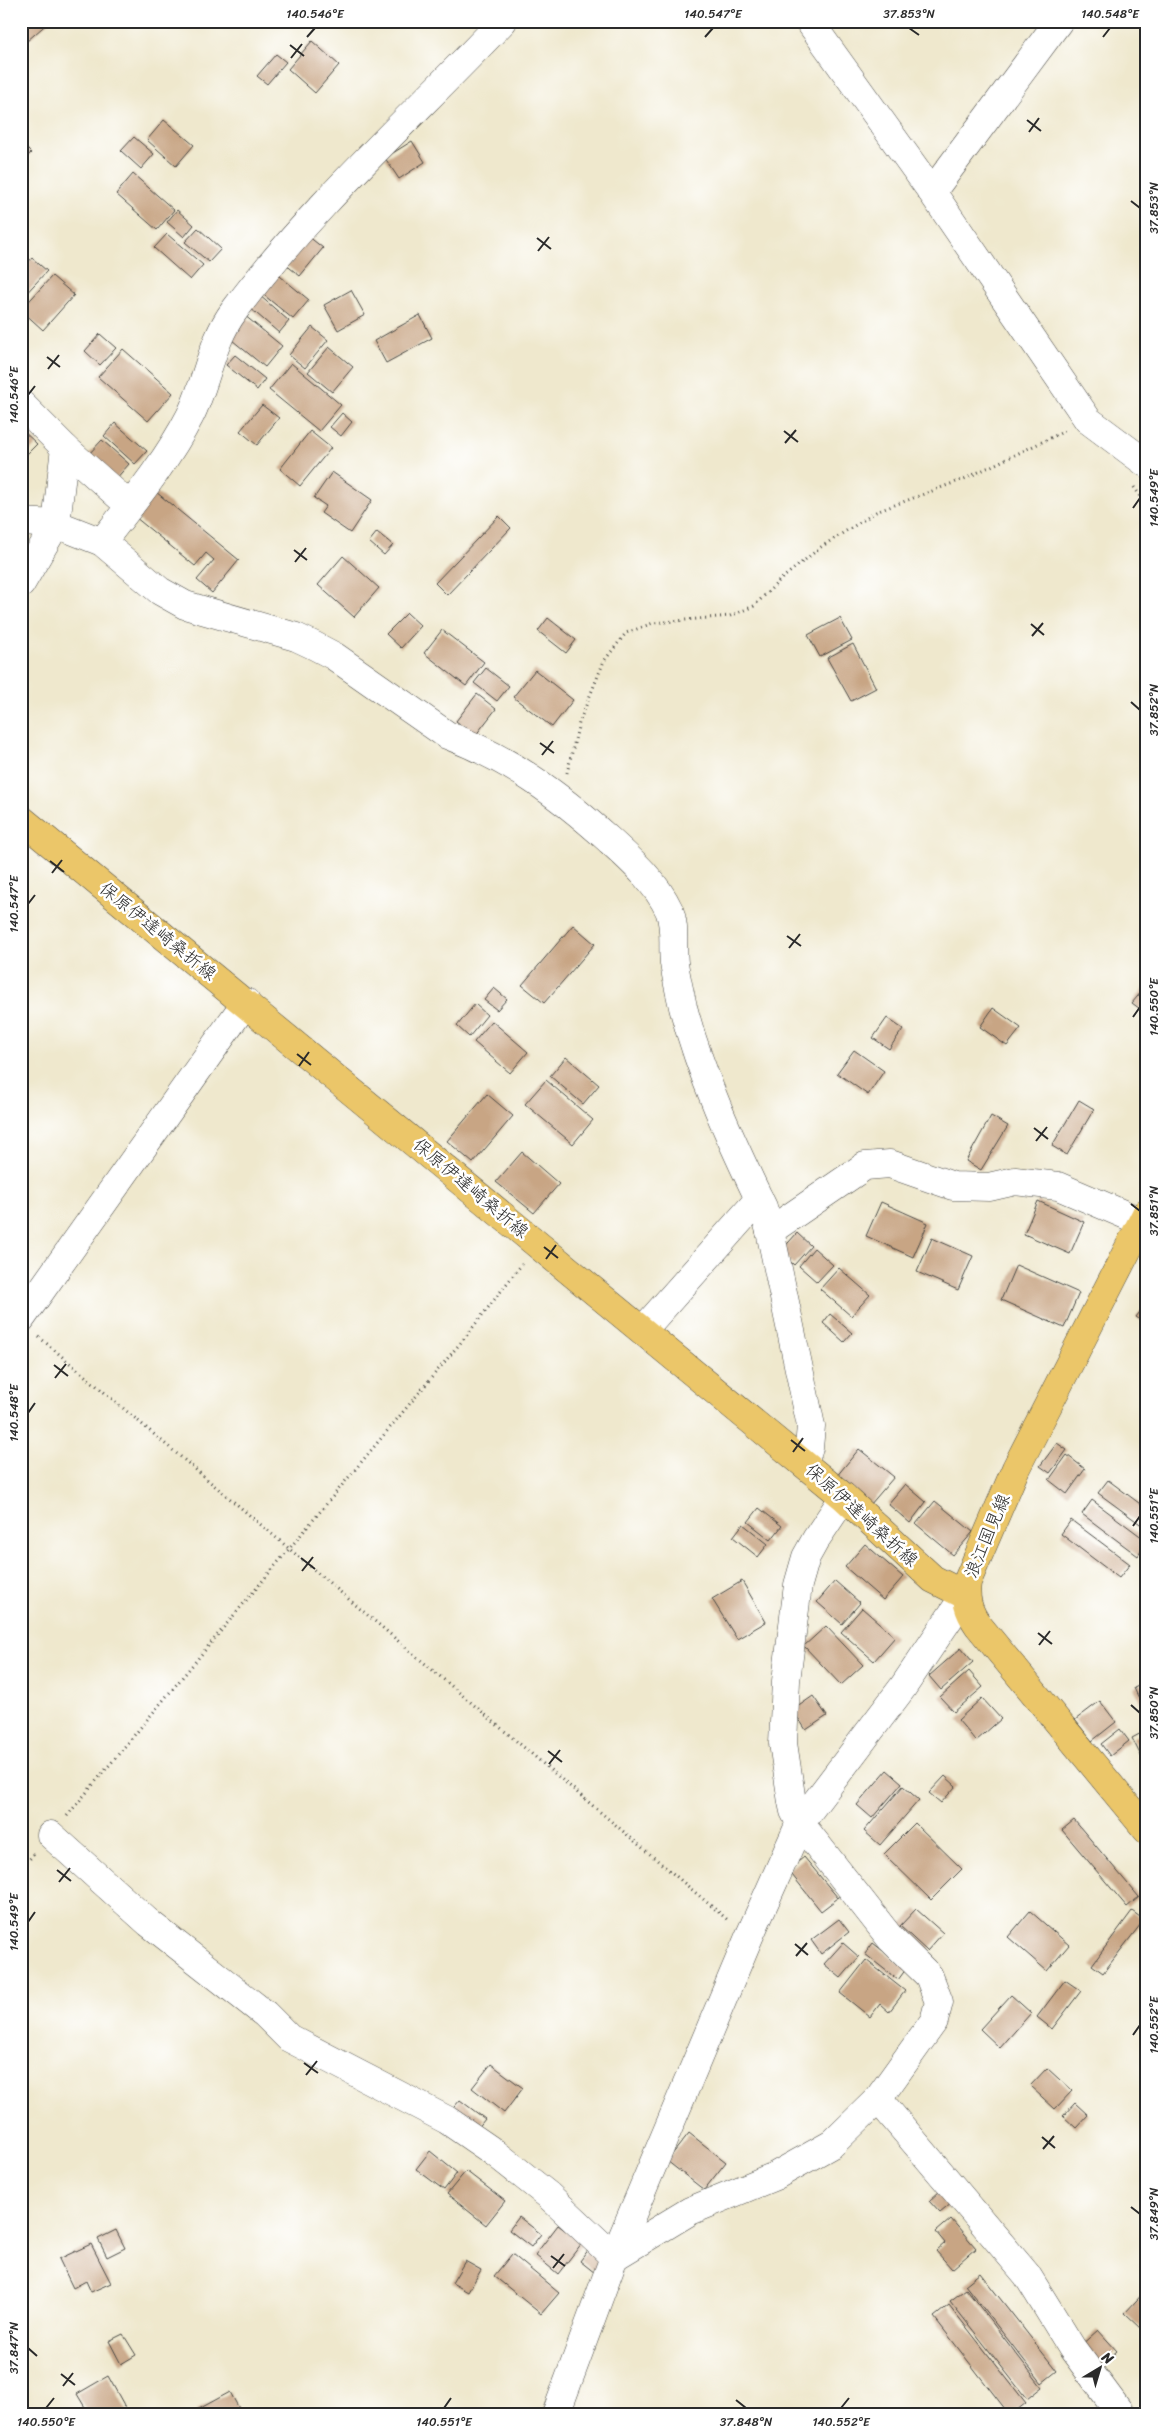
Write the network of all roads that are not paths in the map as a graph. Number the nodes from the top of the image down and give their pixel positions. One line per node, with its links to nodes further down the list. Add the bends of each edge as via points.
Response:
1 (503, 21): 8 (street, via 328,198 232,313 190,416)
2 (809, 21): 4 (street)
3 (1059, 21): 4 (street)
4 (932, 192): 7 (street, via 1088,420)
5 (21, 404): 6 (street)
6 (65, 448): 8 (street); 10 (street)
7 (1147, 464)
8 (130, 506): 11 (street)
9 (21, 522): 10 (street)
10 (56, 524): 11 (street); 12 (street)
11 (102, 542): 15 (street, via 172,599 296,637 334,656 447,735 514,767 561,798 630,859 660,893 669,911 676,970 702,1069)
12 (21, 584)
13 (21, 820): 14 (main road, 保原伊達崎桑折線)
14 (246, 1002): 18 (street); 19 (main road, 保原伊達崎桑折線)
15 (759, 1199): 17 (street); 19 (street)
16 (1144, 1217): 17 (street, via 1058,1186 1015,1181 989,1188 953,1186 890,1164 865,1166); 22 (main road, 浪江国見線, via 1016,1468 967,1582)
17 (770, 1231): 20 (street, via 811,1426 810,1448)
18 (29, 1327)
19 (643, 1330): 20 (main road, 保原伊達崎桑折線)
20 (804, 1463): 21 (main road, 保原伊達崎桑折線)
21 (844, 1497): 22 (main road, 保原伊達崎桑折線, via 933,1579); 23 (street, via 806,1557 792,1628 783,1743 794,1811)
22 (966, 1595): 23 (street, via 902,1688); 24 (main road, 浪江国見線, via 971,1616)
23 (800, 1823): 26 (street, via 891,1939 929,1976 939,2002 934,2021); 27 (street)
24 (1145, 1826)
25 (51, 1836): 27 (street, via 149,1922 265,2014 289,2038 455,2126 548,2195)
26 (878, 2099): 27 (street, via 832,2144 775,2176 690,2212); 29 (street, via 1027,2275 1072,2348)
27 (614, 2257): 28 (street)
28 (556, 2414)
29 (1121, 2414)

